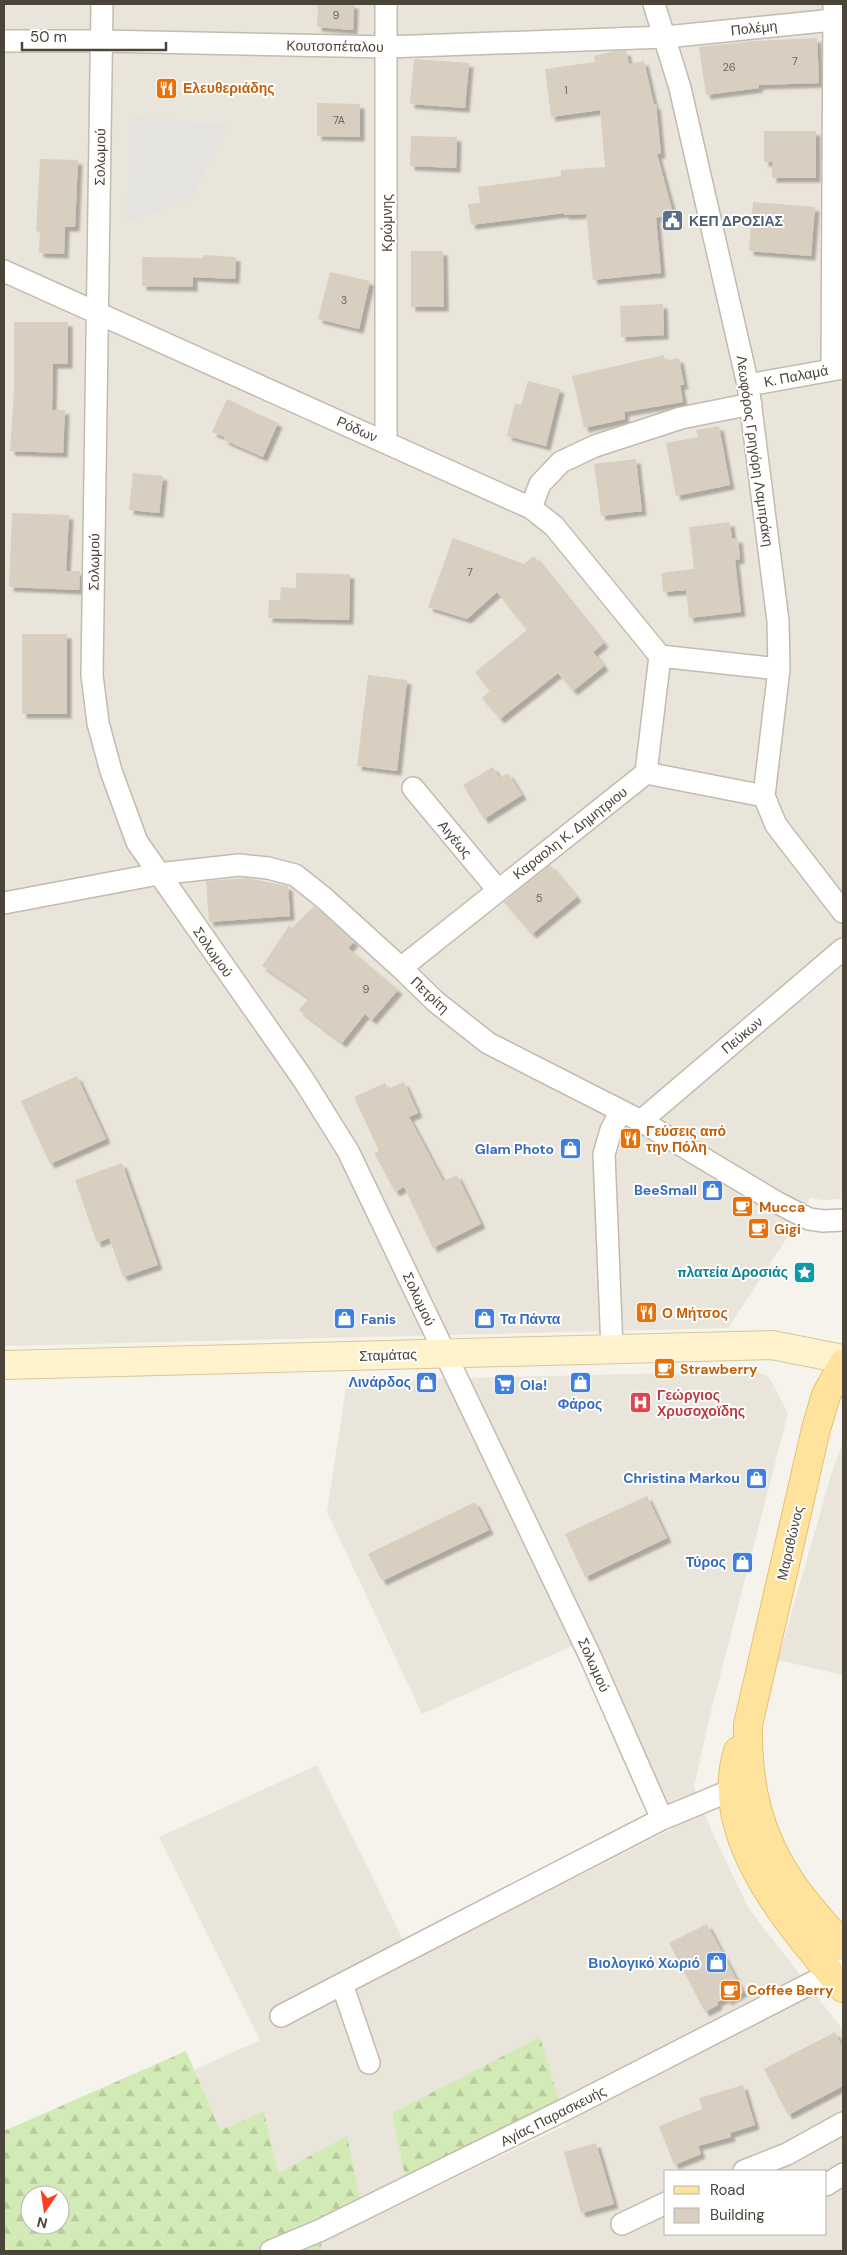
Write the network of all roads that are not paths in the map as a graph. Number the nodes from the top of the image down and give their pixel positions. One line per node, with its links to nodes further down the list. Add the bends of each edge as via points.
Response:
1 (102, 4): 6 (street, Σολωμού)
2 (386, 4): 8 (street, Κρώμνης)
3 (654, 4): 5 (street, Λεωφόρος Γρηγόρη Λαμπράκη)
4 (837, 14): 5 (street, Πολέμη); 11 (street)
5 (666, 37): 8 (street, Κουτσοπέταλου); 12 (street, Λεωφόρος Γρηγόρη Λαμπράκη)
6 (102, 40): 7 (street, Κουτσοπέταλου); 8 (street, Κουτσοπέταλου); 10 (street, Σολωμού)
7 (4, 41)
8 (387, 47): 13 (street, Κρώμνης)
9 (4, 271): 10 (street, Ρόδων)
10 (98, 313): 13 (street, Ρόδων); 20 (street, Σολωμού, via 93,684 98,723 111,771 137,842)
11 (838, 368): 12 (street, Κ. Παλαμά)
12 (749, 394): 14 (street, Κ. Παλαμά, via 595,446 561,462 540,484); 16 (street, Λεωφόρος Γρηγόρη Λαμπράκη, via 778,621)
13 (386, 442): 14 (street, Ρόδων)
14 (531, 508): 15 (street, Ρόδων, via 554,526)
15 (660, 656): 16 (street); 17 (street)
16 (779, 669): 19 (street, Λεωφόρος Γρηγόρη Λαμπράκη)
17 (646, 773): 19 (street); 21 (street, Καραολη Κ. Δημητριου)
18 (413, 788): 21 (street, Αιγέως)
19 (764, 796): 23 (street, via 776,825)
20 (158, 874): 22 (street, Πετρίτη); 25 (street, Πετρίτη, via 239,865 295,875); 32 (street, Σολωμού, via 303,1079 348,1152)
21 (498, 890): 25 (street, Καραολη Κ. Δημητριου)
22 (4, 903)
23 (843, 912)
24 (843, 949): 27 (street, Πεύκων)
25 (401, 968): 26 (street, Πετρίτη, via 436,1002 488,1043)
26 (621, 1111): 27 (street, Πετρίτη); 31 (street, via 604,1154)
27 (641, 1121): 28 (street, Πετρίτη, via 809,1219)
28 (843, 1220)
29 (843, 1341): 30 (street, Σταμάτας, via 810,1336)
30 (772, 1345): 31 (street, Σταμάτας); 33 (street, Σταμάτας)
31 (612, 1349): 32 (street, Σταμάτας)
32 (444, 1353): 35 (street, Σταμάτας); 37 (street, Σολωμού, via 591,1658)
33 (843, 1359)
34 (843, 1364): 36 (main road, Μαραθώνος, via 826,1395 816,1429 748,1726)
35 (4, 1365)
36 (741, 1786): 37 (street); 38 (main road, Μαραθώνος, via 793,1886); 39 (main road, Μαραθώνος, via 742,1839 752,1862 779,1907)
37 (662, 1819): 40 (street)
38 (843, 1946)
39 (840, 1977): 50 (street, Αγίας Παρασκευής, via 321,2230)
40 (342, 1984): 41 (street); 42 (street)
41 (280, 2016)
42 (369, 2063)
43 (843, 2123): 44 (street)
44 (790, 2163): 45 (street)
45 (750, 2170)
46 (843, 2174): 47 (street)
47 (827, 2184)
48 (664, 2204): 49 (street)
49 (622, 2224)
50 (271, 2251)

